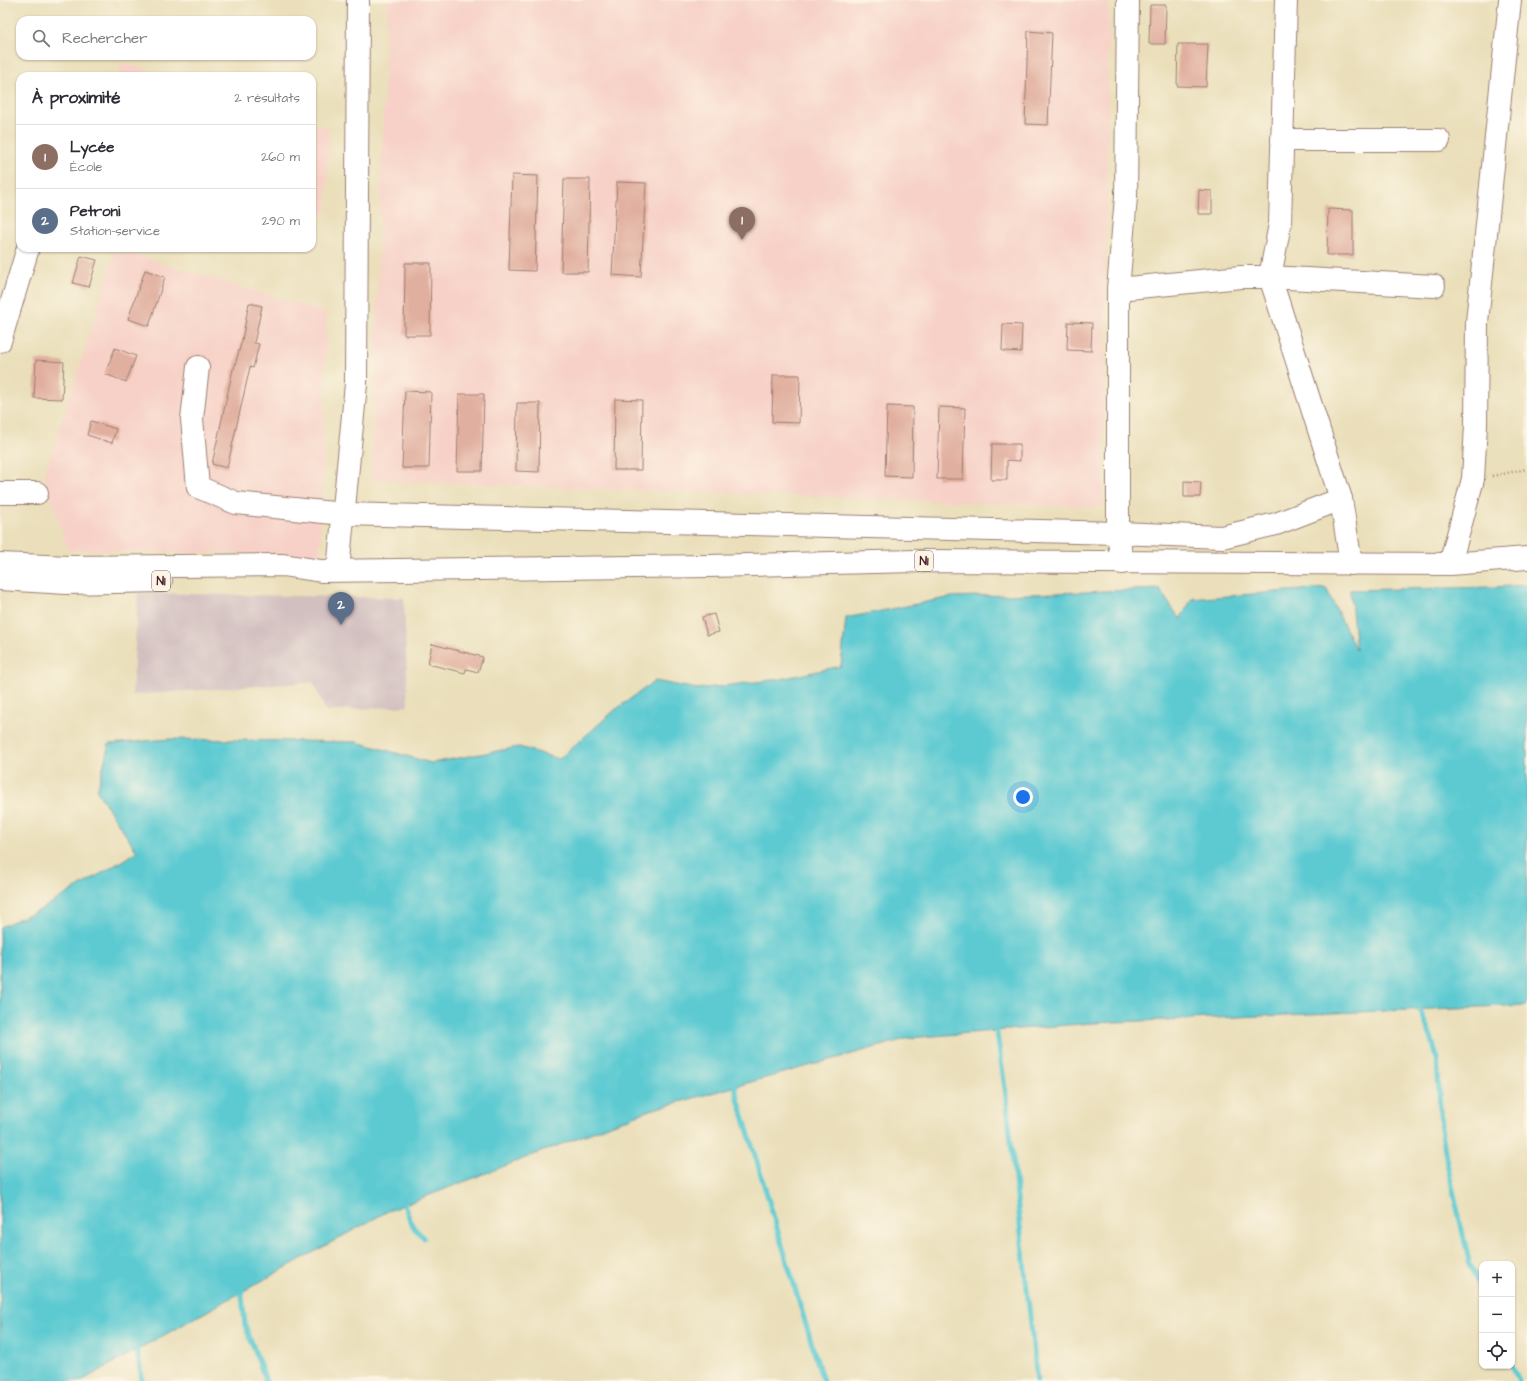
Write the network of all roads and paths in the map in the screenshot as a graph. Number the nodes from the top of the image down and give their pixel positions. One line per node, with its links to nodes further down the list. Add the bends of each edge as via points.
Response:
1 (358, 0): 18 (main road, via 356,384)
2 (1128, 0): 10 (main road, via 1126,197)
3 (1286, 0): 5 (main road)
4 (1510, 0): 14 (main road, via 1477,322)
5 (1282, 140): 6 (main road); 8 (main road, via 1280,224)
6 (1439, 140)
7 (27, 252): 11 (main road)
8 (1270, 277): 9 (main road); 10 (main road, via 1241,277); 17 (main road)
9 (1434, 286)
10 (1118, 289): 19 (main road)
11 (0, 341)
12 (198, 367): 18 (main road, via 192,419 198,487 236,503)
13 (1527, 469): 14 (path)
14 (1474, 479): 24 (main road)
15 (0, 493): 16 (main road)
16 (37, 493)
17 (1341, 498): 19 (main road, via 1276,524 1222,537); 23 (main road)
18 (343, 514): 19 (main road); 25 (main road)
19 (1118, 534): 21 (main road)
20 (1527, 558): 24 (main road, N1)
21 (1122, 563): 23 (main road, N1); 25 (main road, N1, via 916,561)
22 (0, 564): 25 (main road, N1, via 68,567 283,565)
23 (1351, 564): 24 (main road, N1)
24 (1450, 564)
25 (330, 571): 26 (main road, N1, via 289,579 66,583)
26 (0, 580)

